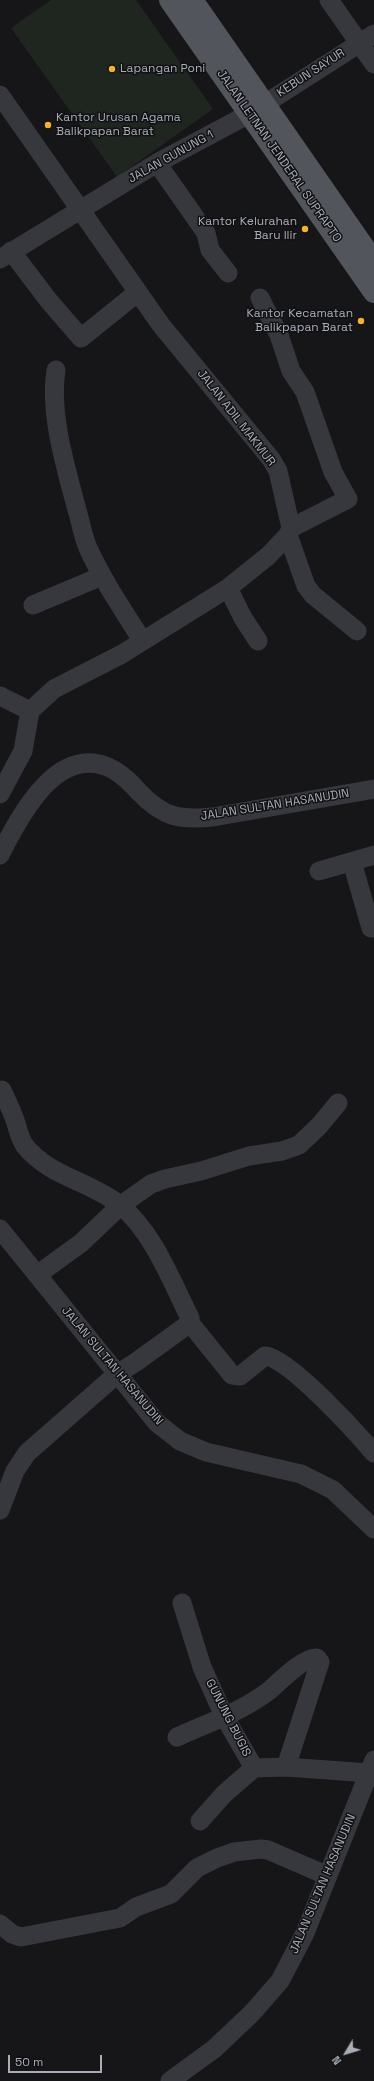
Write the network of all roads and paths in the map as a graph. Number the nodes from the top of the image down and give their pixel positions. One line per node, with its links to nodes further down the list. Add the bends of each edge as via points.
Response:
1 (170, 0): 7 (main road, JALAN LETNAN JENDERAL SUPRAPTO)
2 (192, 0): 7 (main road, JALAN LETNAN JENDERAL SUPRAPTO)
3 (329, 0): 4 (street)
4 (367, 38): 5 (street); 7 (street, KEBUN SAYUR)
5 (374, 64)
6 (0, 95): 9 (street, JALAN ADIL MAKMUR)
7 (256, 109): 8 (street, JALAN GUNUNG 1); 11 (main road, JALAN LETNAN JENDERAL SUPRAPTO); 14 (main road, JALAN LETNAN JENDERAL SUPRAPTO)
8 (157, 163): 9 (street, JALAN GUNUNG 1); 12 (street, via 206,233 210,250)
9 (78, 209): 10 (street, JALAN GUNUNG 1); 13 (street, JALAN ADIL MAKMUR)
10 (6, 255): 13 (street, via 49,301 80,344)
11 (374, 262)
12 (228, 273)
13 (138, 292): 17 (street, JALAN ADIL MAKMUR, via 161,325 271,459 278,471)
14 (374, 292)
15 (260, 298): 17 (street, via 279,335 291,371 305,392 333,472 348,500)
16 (56, 370): 18 (street, via 54,396 68,476 87,547)
17 (290, 532): 19 (street, via 268,556); 21 (street, JALAN ADIL MAKMUR, via 306,586)
18 (102, 576): 20 (street); 22 (street)
19 (228, 588): 22 (street); 23 (street)
20 (33, 605)
21 (357, 632)
22 (142, 640): 25 (street, via 122,654 54,689)
23 (258, 641)
24 (0, 696): 25 (street)
25 (30, 711): 27 (street, via 24,751)
26 (374, 789): 28 (street, JALAN SULTAN HASANUDIN, via 213,817 188,819 173,816 149,802 115,770 84,762 67,768 47,782 28,805)
27 (0, 794)
28 (0, 855)
29 (374, 855): 30 (street)
30 (352, 862): 31 (street); 32 (street)
31 (319, 872)
32 (371, 928)
33 (2, 1090): 35 (street, via 14,1116 18,1135 38,1160 64,1176 95,1188)
34 (338, 1103): 35 (street, via 299,1145 165,1178 151,1184)
35 (121, 1205): 37 (street, via 81,1243); 38 (street, via 153,1245 190,1318)
36 (0, 1229): 37 (street, JALAN SULTAN HASANUDIN)
37 (37, 1275): 39 (street, JALAN SULTAN HASANUDIN)
38 (190, 1323): 39 (street); 40 (street, via 232,1375 240,1376 265,1356 278,1361 333,1407)
39 (117, 1374): 41 (street, via 27,1453 15,1471); 42 (street, JALAN SULTAN HASANUDIN, via 157,1423 180,1441 206,1452 301,1474 333,1490)
40 (374, 1452)
41 (0, 1510)
42 (374, 1529)
43 (182, 1603): 44 (street, GUNUNG BUGIS, via 202,1667)
44 (224, 1716): 45 (street); 46 (street, via 260,1697 301,1664 314,1657 319,1660); 48 (street, GUNUNG BUGIS)
45 (177, 1737)
46 (286, 1766): 47 (street, GUNUNG BUGIS); 48 (street, GUNUNG BUGIS)
47 (372, 1766): 50 (street, JALAN SULTAN HASANUDIN)
48 (254, 1768): 49 (street, via 224,1794)
49 (200, 1821)
50 (328, 1876): 51 (street, via 268,1850 234,1852 197,1868 171,1894 136,1907 120,1918 21,1937 12,1934); 52 (street, JALAN SULTAN HASANUDIN, via 305,1933 280,1981 220,2044)
51 (0, 1924)
52 (170, 2081)

